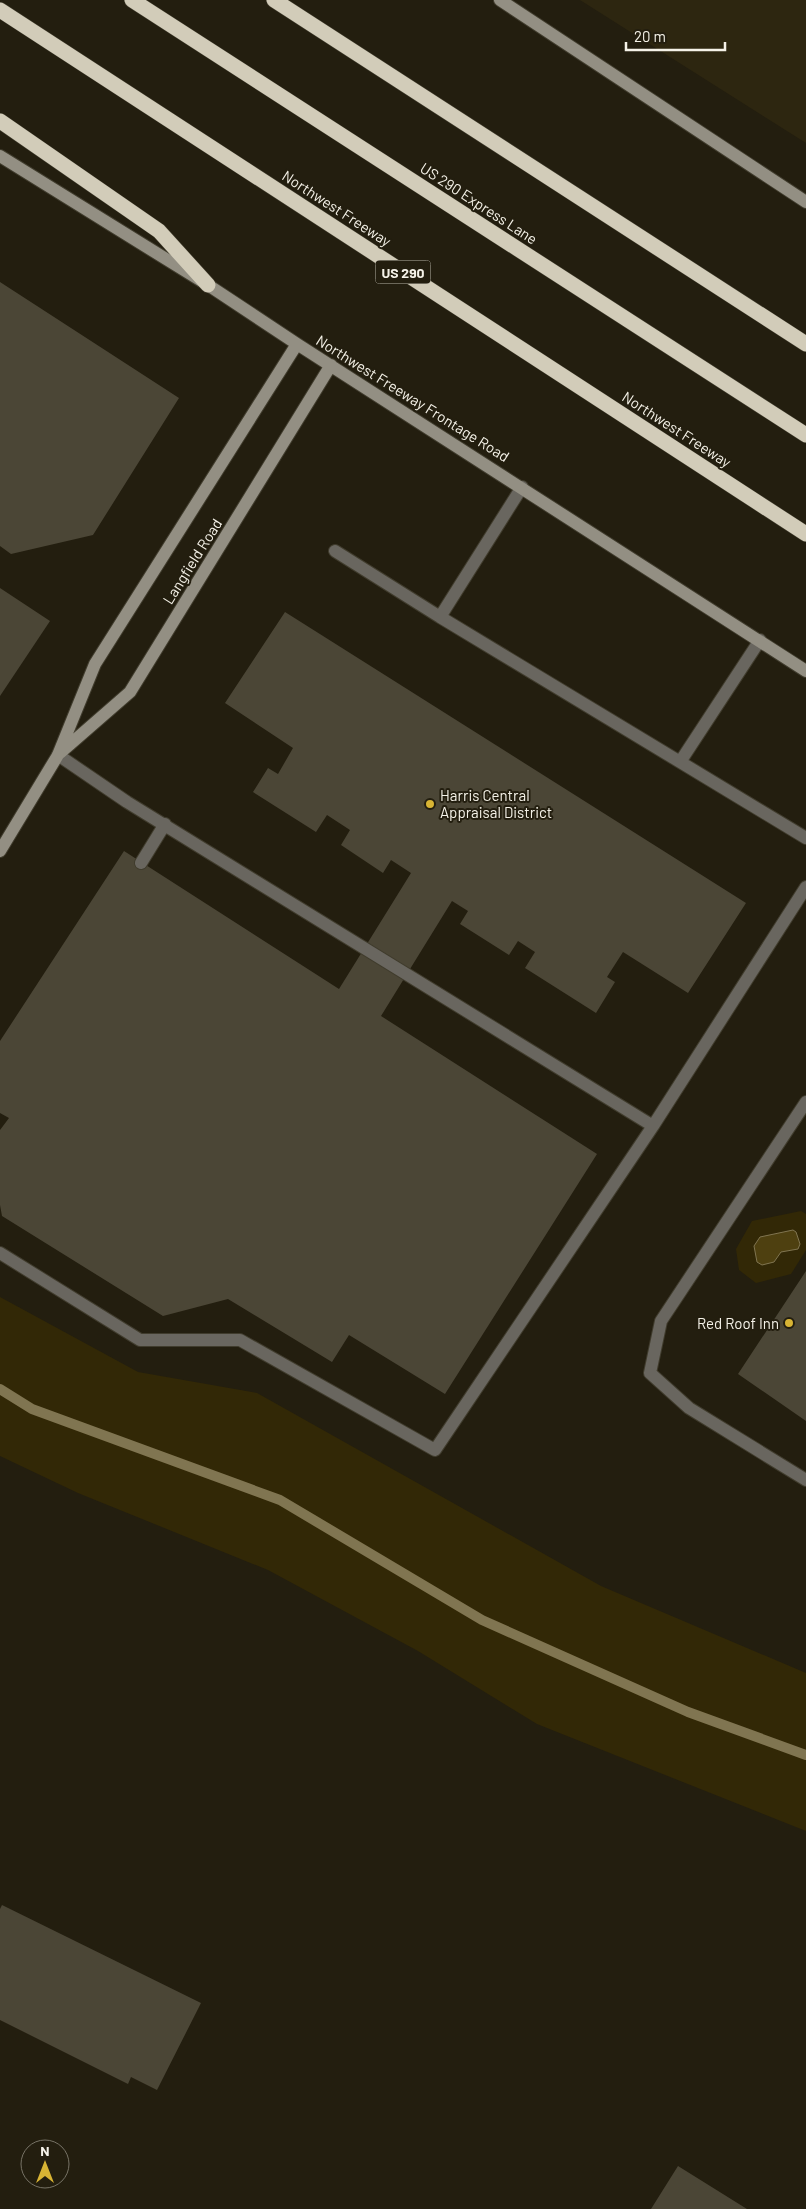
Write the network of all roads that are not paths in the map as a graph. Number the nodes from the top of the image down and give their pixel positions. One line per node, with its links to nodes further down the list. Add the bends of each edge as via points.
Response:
1 (132, 0): 12 (highway, US 290 Express Lane)
2 (274, 0): 10 (highway)
3 (500, 0): 7 (main road)
4 (0, 10): 14 (highway, Northwest Freeway / US 290)
5 (0, 121): 8 (highway, via 159,231)
6 (0, 156): 8 (main road, Northwest Freeway Frontage Road)
7 (806, 202)
8 (208, 284): 9 (main road, Northwest Freeway Frontage Road)
9 (297, 344): 11 (main road, Northwest Freeway Frontage Road); 19 (main road, Langfield Road, via 95,664)
10 (806, 344)
11 (331, 365): 13 (main road, Northwest Freeway Frontage Road); 19 (main road, Langfield Road, via 130,692)
12 (806, 435)
13 (522, 487): 16 (lane); 17 (main road, Northwest Freeway Frontage Road)
14 (806, 534)
15 (335, 551): 16 (lane)
16 (440, 617): 20 (lane)
17 (760, 640): 18 (main road, Northwest Freeway Frontage Road); 20 (lane)
18 (806, 671)
19 (58, 755): 21 (lane); 23 (main road, Langfield Road)
20 (680, 762): 22 (lane)
21 (165, 824): 24 (lane); 27 (lane)
22 (806, 838)
23 (0, 851)
24 (141, 863)
25 (806, 887): 27 (lane)
26 (806, 1102): 29 (lane, via 660,1321 650,1373 689,1408)
27 (653, 1126): 28 (lane, via 435,1450 240,1340 140,1340)
28 (0, 1254)
29 (806, 1480)

